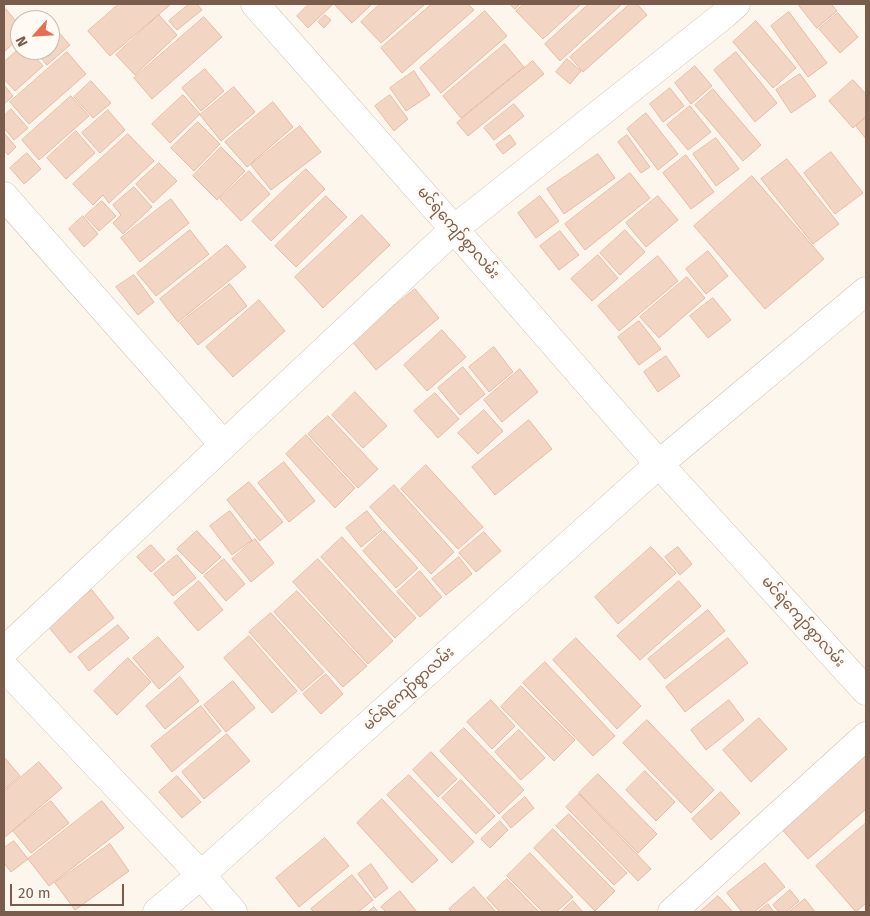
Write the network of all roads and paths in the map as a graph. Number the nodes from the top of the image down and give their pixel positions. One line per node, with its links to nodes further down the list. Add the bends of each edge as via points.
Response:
1 (255, 4): 4 (street, မင်ရဲကျော်စွာလမ်း)
2 (725, 7): 4 (street)
3 (4, 196): 6 (street)
4 (454, 229): 6 (street); 7 (street, မင်ရဲကျော်စွာလမ်း)
5 (866, 291): 7 (street, မင်ရဲကျော်စွာလမ်း)
6 (223, 444): 8 (street)
7 (659, 464): 10 (street, မင်ရဲကျော်စွာလမ်း); 12 (street, မင်ရဲကျော်စွာလမ်း)
8 (4, 651)
9 (4, 667): 12 (street)
10 (866, 691)
11 (866, 736): 15 (street)
12 (201, 875): 13 (street, မင်ရဲကျော်စွာလမ်း); 14 (street)
13 (157, 912)
14 (233, 912)
15 (672, 912)

